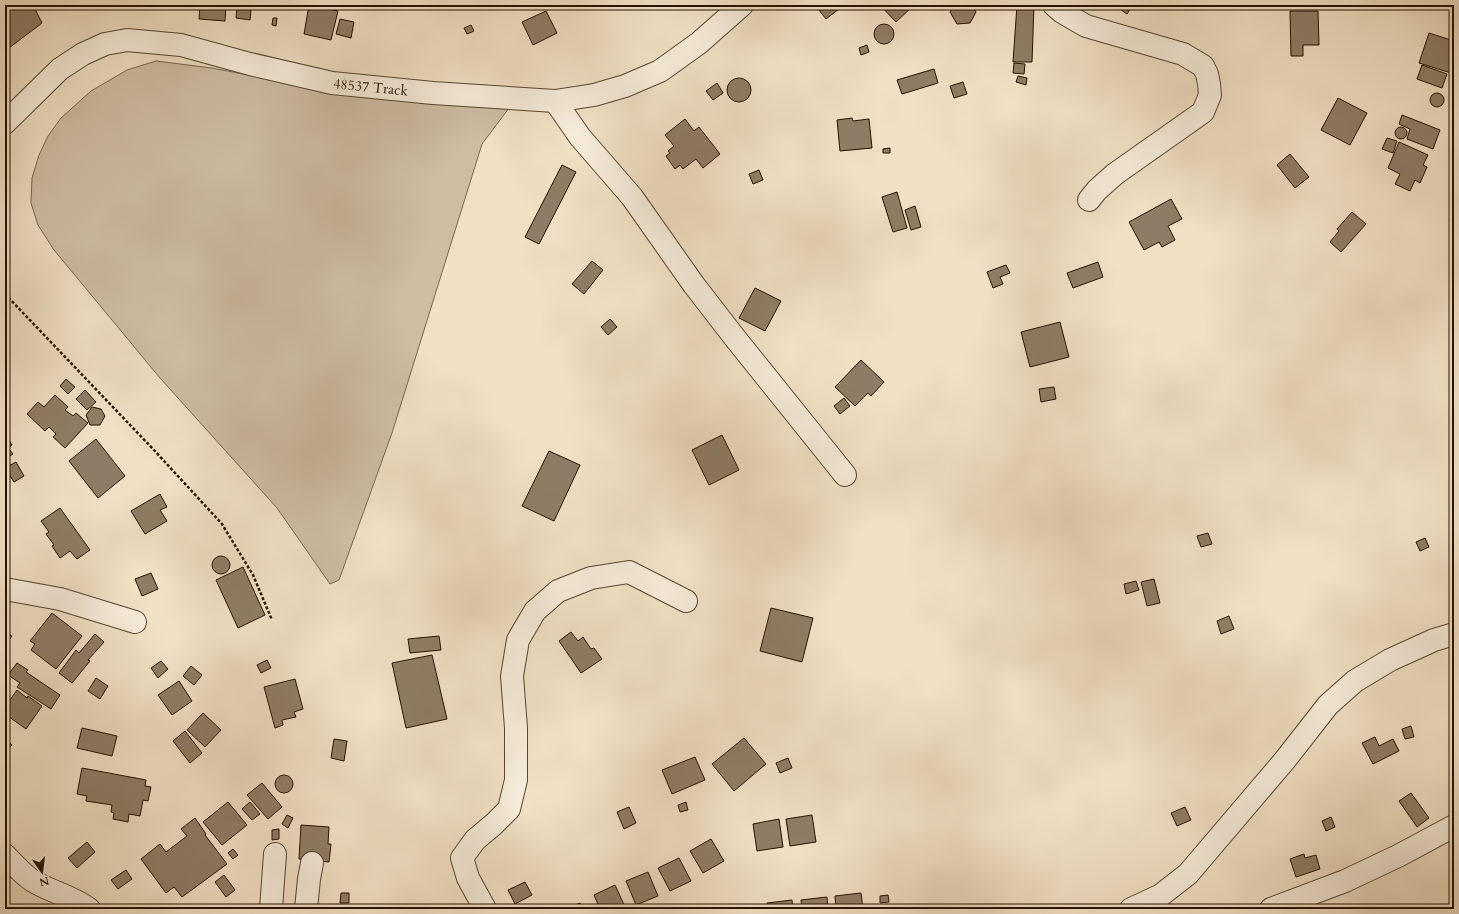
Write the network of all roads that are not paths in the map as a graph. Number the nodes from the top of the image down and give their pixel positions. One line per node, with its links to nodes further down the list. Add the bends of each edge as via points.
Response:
1 (742, 5): 3 (street, 48537 Track, via 699,43 660,71 625,86)
2 (1054, 5): 5 (street, via 1086,26 1183,54 1203,66 1209,84 1210,95 1203,112 1115,174)
3 (555, 101): 4 (street, 48537 Track, via 332,83 181,45 127,40 105,44 60,69); 6 (street, via 580,137 632,197 735,338)
4 (5, 123)
5 (1089, 200)
6 (845, 475)
7 (5, 589): 9 (street, via 60,599)
8 (686, 601): 18 (street, via 629,572 591,578 558,591 535,611 518,640 512,676 516,780 509,809 475,840 462,858 468,878)
9 (135, 622)
10 (1454, 634): 19 (street, via 1390,660 1355,681 1328,705 1188,874 1161,895)
11 (1454, 826): 20 (street, via 1351,878)
12 (275, 854): 16 (street)
13 (5, 855): 15 (street, via 34,882 57,891)
14 (312, 863): 17 (street)
15 (89, 909)
16 (271, 909)
17 (306, 909)
18 (485, 909)
19 (1131, 909)
20 (1271, 909)

